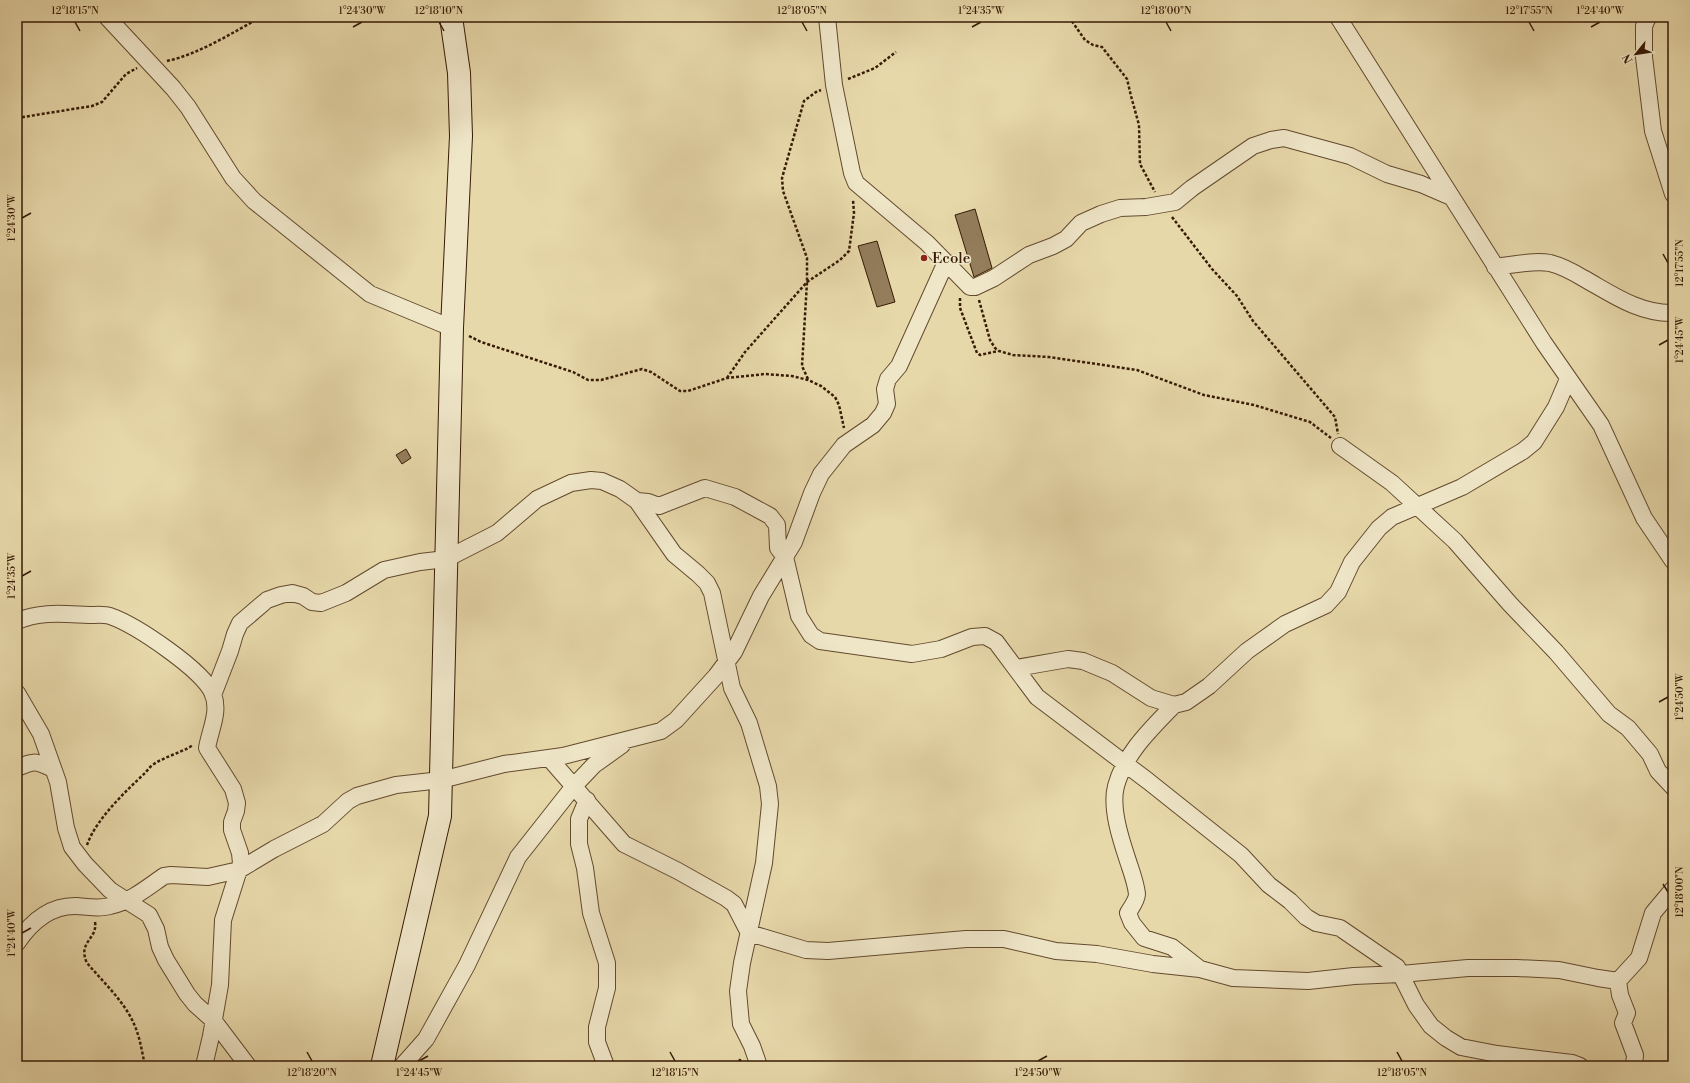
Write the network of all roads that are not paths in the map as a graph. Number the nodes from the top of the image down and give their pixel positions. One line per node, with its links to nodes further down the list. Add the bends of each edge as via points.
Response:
1 (107, 17): 11 (street, via 173,88 233,178 254,201 370,294)
2 (451, 17): 11 (street, via 461,109)
3 (827, 17): 8 (street, via 834,85 856,183 912,229)
4 (1338, 17): 7 (street)
5 (1648, 17): 6 (street, via 1644,26 1644,57 1653,131)
6 (1673, 194)
7 (1451, 197): 8 (street, via 1421,184 1387,174 1350,156 1284,138 1253,146 1198,183 1175,202 1120,208 1081,223 1066,239 1029,255 994,278 971,286); 9 (street)
8 (946, 262): 16 (street, via 899,366 888,379 887,404 883,412 872,425 844,445 820,474 794,542)
9 (1495, 267): 10 (street, via 1549,263 1566,268 1635,307 1659,313); 12 (street)
10 (1673, 313)
11 (452, 328): 17 (street)
12 (1568, 379): 15 (street, via 1556,407 1534,442 1462,487); 18 (street, via 1601,425 1644,518)
13 (1340, 446): 15 (street, via 1392,483)
14 (637, 502): 16 (street, via 659,506 705,488 735,497 770,516 777,525 778,548); 17 (street, via 620,489 602,482 591,480 572,483 537,499 497,533); 22 (street, via 674,554 707,583 712,593)
15 (1417, 506): 26 (street, via 1392,517 1379,528 1352,562 1338,592 1326,605 1285,624 1247,651 1209,686 1186,702); 34 (street, via 1455,541 1609,714 1628,728 1650,754 1658,771)
16 (785, 557): 22 (street, via 761,596 734,652); 23 (street, via 799,616 811,635 820,641 912,654 941,649 972,637 985,636 996,642)
17 (446, 559): 25 (street, via 384,570 346,593 321,602 312,602 292,593 267,600 240,623); 32 (street)
18 (1673, 560)
19 (17, 606): 20 (street)
20 (33, 615): 21 (street); 25 (street, via 109,615 169,651 203,680)
21 (17, 621)
22 (726, 662): 27 (street, via 676,720 661,731); 40 (street, via 732,688 751,730 768,786 770,804 764,863)
23 (1016, 668): 26 (street, via 1068,659 1083,661 1112,674 1151,698); 29 (street, via 1037,697)
24 (17, 693): 31 (street, via 41,734)
25 (213, 695): 36 (street, via 216,711 207,748 235,795 236,811 232,830 240,853)
26 (1174, 705): 29 (street)
27 (630, 740): 28 (street); 33 (street, via 594,765)
28 (549, 758): 32 (street, via 504,764); 33 (street)
29 (1124, 764): 42 (street, via 1116,788 1116,812 1137,895 1128,913 1132,923 1144,938 1172,947); 43 (street, via 1241,855 1269,885 1306,916 1316,923 1340,928 1397,967)
30 (17, 768): 31 (street, via 32,762)
31 (53, 769): 38 (street, via 72,847 84,864 110,890)
32 (441, 780): 36 (street, via 396,785 357,796 323,824); 48 (street, via 439,827)
33 (574, 786): 35 (street); 49 (street, via 518,857 467,965 426,1039)
34 (1673, 787)
35 (587, 800): 40 (street, via 624,844 678,871 734,904); 50 (street, via 580,819 579,844 591,913 607,964 607,988 597,1027 597,1042)
36 (239, 870): 38 (street, via 208,877 164,876); 45 (street, via 223,920 220,985)
37 (1673, 889): 44 (street, via 1653,913 1639,958)
38 (125, 900): 39 (street, via 110,906 60,907); 45 (street, via 141,909 153,921 160,947 172,970 195,1004)
39 (24, 922): 41 (street)
40 (750, 933): 42 (street, via 806,950 828,952 966,938 1004,939 1056,951 1097,954); 51 (street, via 738,991 741,1024)
41 (17, 943)
42 (1200, 969): 43 (street, via 1233,978 1308,981)
43 (1401, 974): 44 (street, via 1468,968 1517,968 1559,970); 52 (street, via 1416,1006 1431,1026 1461,1047)
44 (1618, 981): 53 (street, via 1620,995 1628,1013 1623,1023 1635,1056)
45 (214, 1021): 46 (street); 47 (street)
46 (204, 1066)
47 (248, 1066)
48 (382, 1066)
49 (402, 1066)
50 (606, 1066)
51 (759, 1066)
52 (1580, 1066)
53 (1634, 1066)

